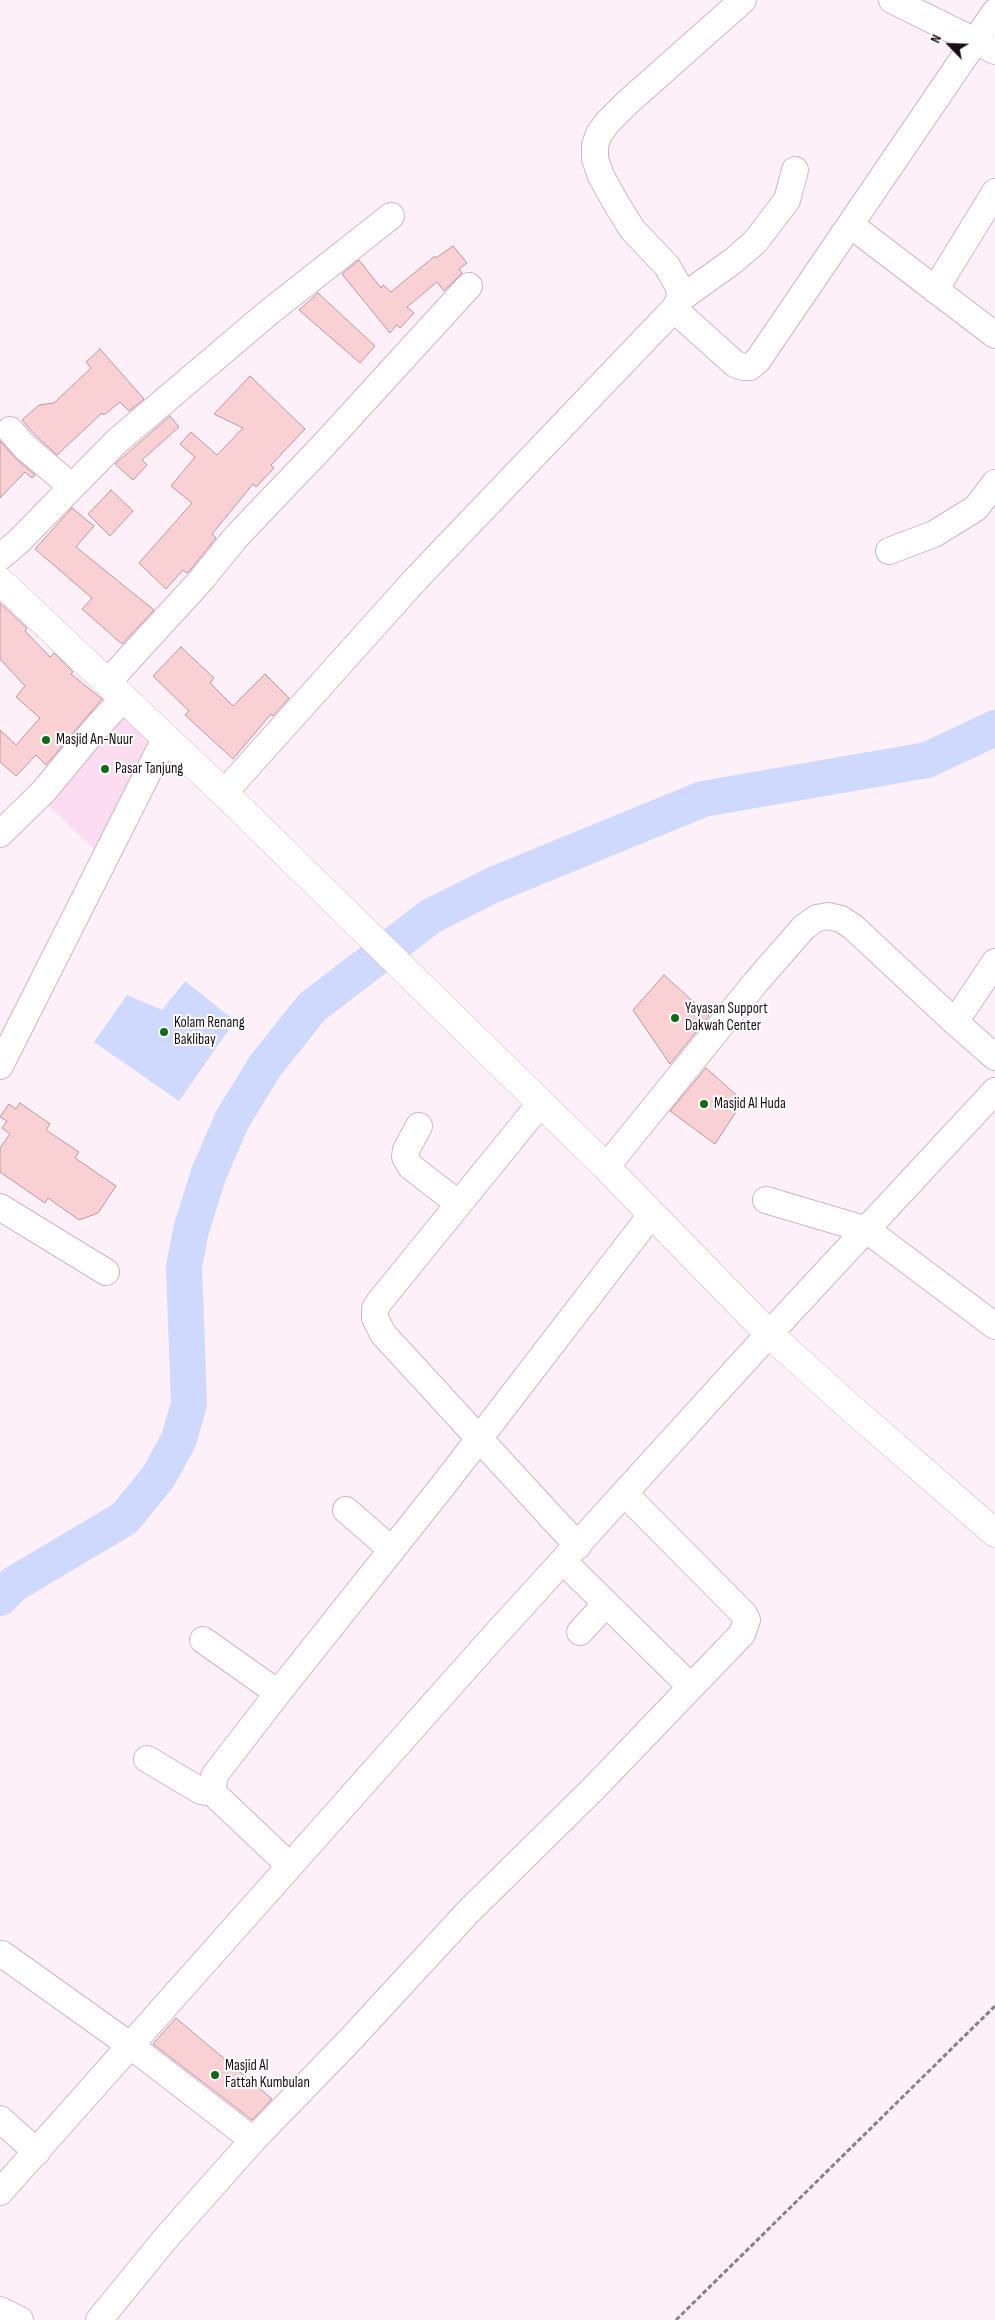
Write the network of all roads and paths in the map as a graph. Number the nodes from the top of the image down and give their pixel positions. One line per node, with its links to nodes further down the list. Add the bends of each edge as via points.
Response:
1 (743, 0): 11 (street, via 628,102 599,134 595,145 601,176 632,229 667,266 679,287)
2 (892, 0): 4 (street)
3 (995, 12): 4 (street)
4 (985, 47): 8 (street)
5 (795, 170): 11 (street, via 787,200 755,242)
6 (995, 192): 10 (street)
7 (391, 216): 15 (street, via 252,326 116,442)
8 (852, 226): 10 (street); 11 (street, via 750,367 735,364)
9 (469, 286): 19 (street, via 236,537)
10 (935, 290): 12 (street)
11 (677, 304): 21 (street, via 415,580)
12 (995, 335)
13 (10, 430): 15 (street, via 25,448)
14 (995, 483): 16 (street, via 976,508 934,534)
15 (71, 486): 17 (street)
16 (889, 551)
17 (0, 557)
18 (0, 581): 19 (main road)
19 (116, 691): 20 (main road); 22 (street, via 97,727 44,791)
20 (165, 739): 21 (main road); 26 (street)
21 (224, 792): 28 (main road)
22 (0, 834)
23 (995, 962): 24 (street)
24 (955, 1022): 25 (street); 30 (street, via 854,927 841,918 817,918 804,927 756,982)
25 (995, 1057)
26 (0, 1066)
27 (995, 1091): 35 (street)
28 (540, 1104): 30 (main road); 32 (street)
29 (420, 1126): 32 (street, via 405,1158 411,1167)
30 (606, 1168): 34 (main road)
31 (766, 1200): 35 (street)
32 (459, 1204): 39 (street, via 380,1301 375,1309 375,1318 383,1334)
33 (0, 1207): 36 (street)
34 (651, 1215): 38 (main road); 39 (street)
35 (867, 1230): 37 (street); 38 (street)
36 (106, 1272)
37 (995, 1326)
38 (769, 1334): 40 (street); 42 (main road)
39 (478, 1439): 43 (street); 44 (street)
40 (625, 1494): 44 (street); 48 (street, via 747,1620 742,1634)
41 (346, 1510): 43 (street)
42 (995, 1533)
43 (392, 1550): 49 (street)
44 (570, 1554): 45 (street); 52 (street)
45 (606, 1604): 46 (street); 48 (street)
46 (580, 1632)
47 (203, 1640): 49 (street)
48 (690, 1686): 57 (street, via 588,1794 468,1912)
49 (278, 1693): 51 (street, via 214,1776)
50 (146, 1759): 51 (street, via 201,1790)
51 (213, 1793): 52 (street)
52 (289, 1865): 55 (street)
53 (2, 1954): 55 (street)
54 (995, 2006): 63 (path)
55 (131, 2046): 57 (street); 58 (street)
56 (0, 2119): 58 (street)
57 (253, 2140): 62 (street)
58 (36, 2152): 59 (street)
59 (0, 2192)
60 (0, 2310): 61 (street)
61 (20, 2320)
62 (99, 2320)
63 (676, 2320)

